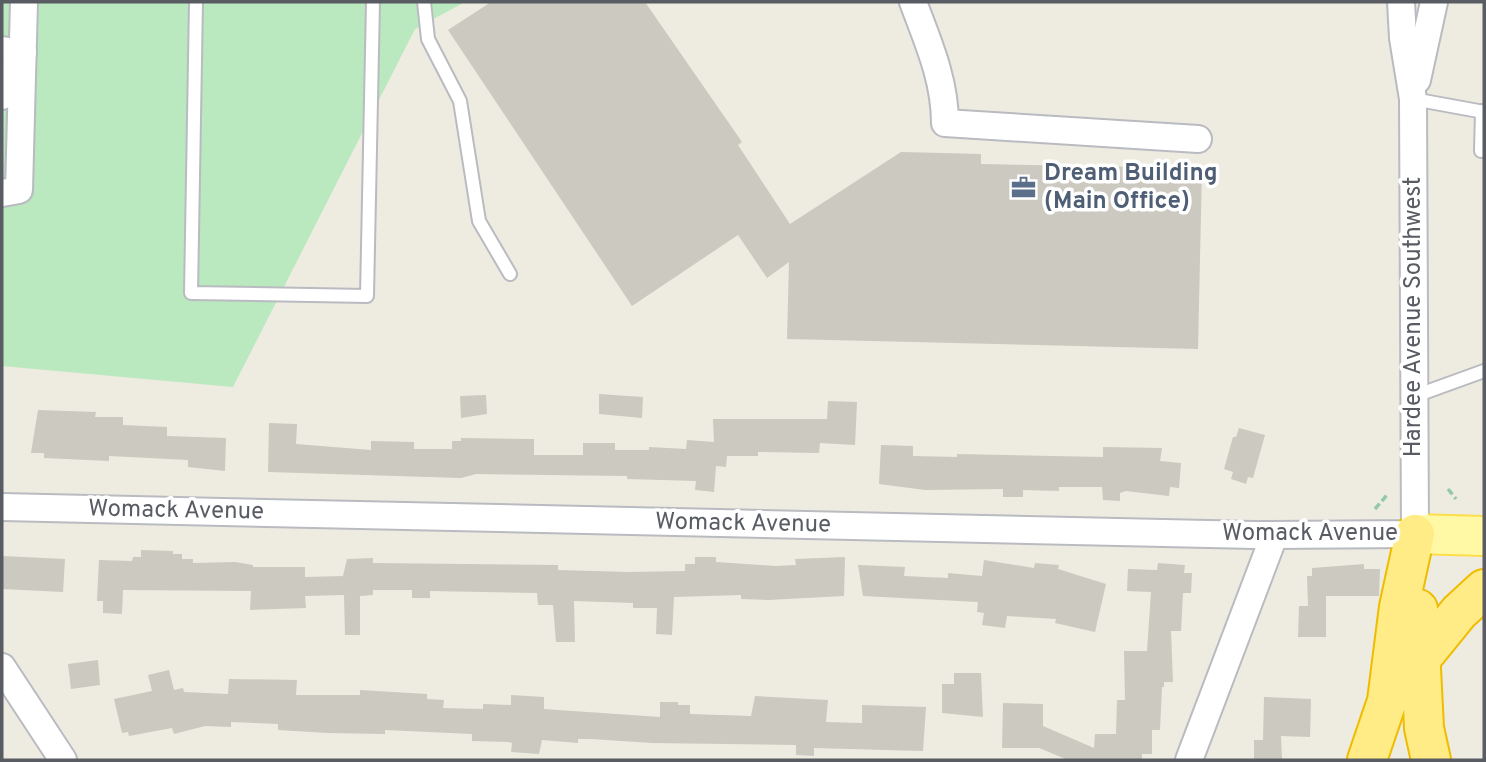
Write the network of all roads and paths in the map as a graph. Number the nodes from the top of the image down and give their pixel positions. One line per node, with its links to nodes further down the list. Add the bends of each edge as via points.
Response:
1 (24, 2): 8 (street)
2 (196, 2): 3 (lane, via 191,293 368,296)
3 (374, 2)
4 (425, 2): 15 (lane, via 428,39 460,101 479,221)
5 (913, 2): 12 (street, via 945,97 945,123)
6 (1401, 2): 10 (street, Hardee Avenue Southwest)
7 (1434, 2): 10 (street, Hardee Avenue Southwest)
8 (12, 52): 9 (street); 14 (street, via 19,190)
9 (2, 96)
10 (1413, 99): 11 (lane); 17 (street, Hardee Avenue Southwest)
11 (1483, 112): 13 (lane)
12 (1198, 139)
13 (1481, 151)
14 (2, 193)
15 (510, 274)
16 (1484, 371): 17 (lane)
17 (1415, 396): 23 (street, Hardee Avenue Southwest)
18 (1448, 489): 20 (path)
19 (1387, 495): 22 (path)
20 (1456, 499)
21 (2, 507): 24 (street, Womack Avenue)
22 (1375, 509)
23 (1415, 534): 24 (street, Womack Avenue); 25 (main road, Womack Avenue); 27 (highway); 31 (highway, via 1399,607 1387,701)
24 (1274, 536): 30 (street)
25 (1484, 537)
26 (1484, 589): 27 (highway)
27 (1420, 660): 32 (highway)
28 (2, 667): 29 (street)
29 (63, 760)
30 (1189, 760)
31 (1367, 760)
32 (1431, 760)

